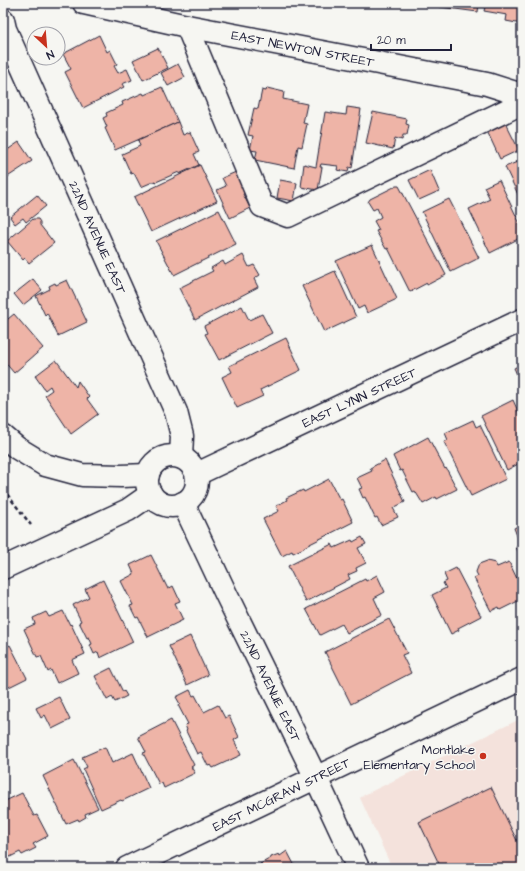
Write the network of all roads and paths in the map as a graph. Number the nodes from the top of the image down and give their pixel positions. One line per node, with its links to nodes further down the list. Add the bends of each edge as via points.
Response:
1 (84, 3): 3 (street, EAST NEWTON STREET)
2 (3, 20): 8 (street, 22ND AVENUE EAST, via 176,412 182,436)
3 (187, 26): 4 (street, EAST NEWTON STREET, via 486,84); 5 (street, via 262,206 288,216)
4 (522, 95)
5 (522, 103)
6 (522, 320): 9 (street, EAST LYNN STREET)
7 (3, 436): 10 (street, via 45,465 82,475 121,476)
8 (181, 457): 9 (street, via 193,467); 10 (street, via 168,456 157,460 151,466)
9 (196, 474): 12 (street, via 196,490)
10 (150, 484): 12 (street, via 153,498 160,503 168,506); 14 (street, via 128,510)
11 (3, 489): 13 (path)
12 (183, 503): 16 (street, 22ND AVENUE EAST)
13 (31, 525)
14 (3, 568)
15 (522, 679): 16 (street, EAST MCGRAW STREET)
16 (316, 778): 17 (street, EAST MCGRAW STREET); 18 (street, 22ND AVENUE EAST)
17 (127, 868)
18 (358, 868)

